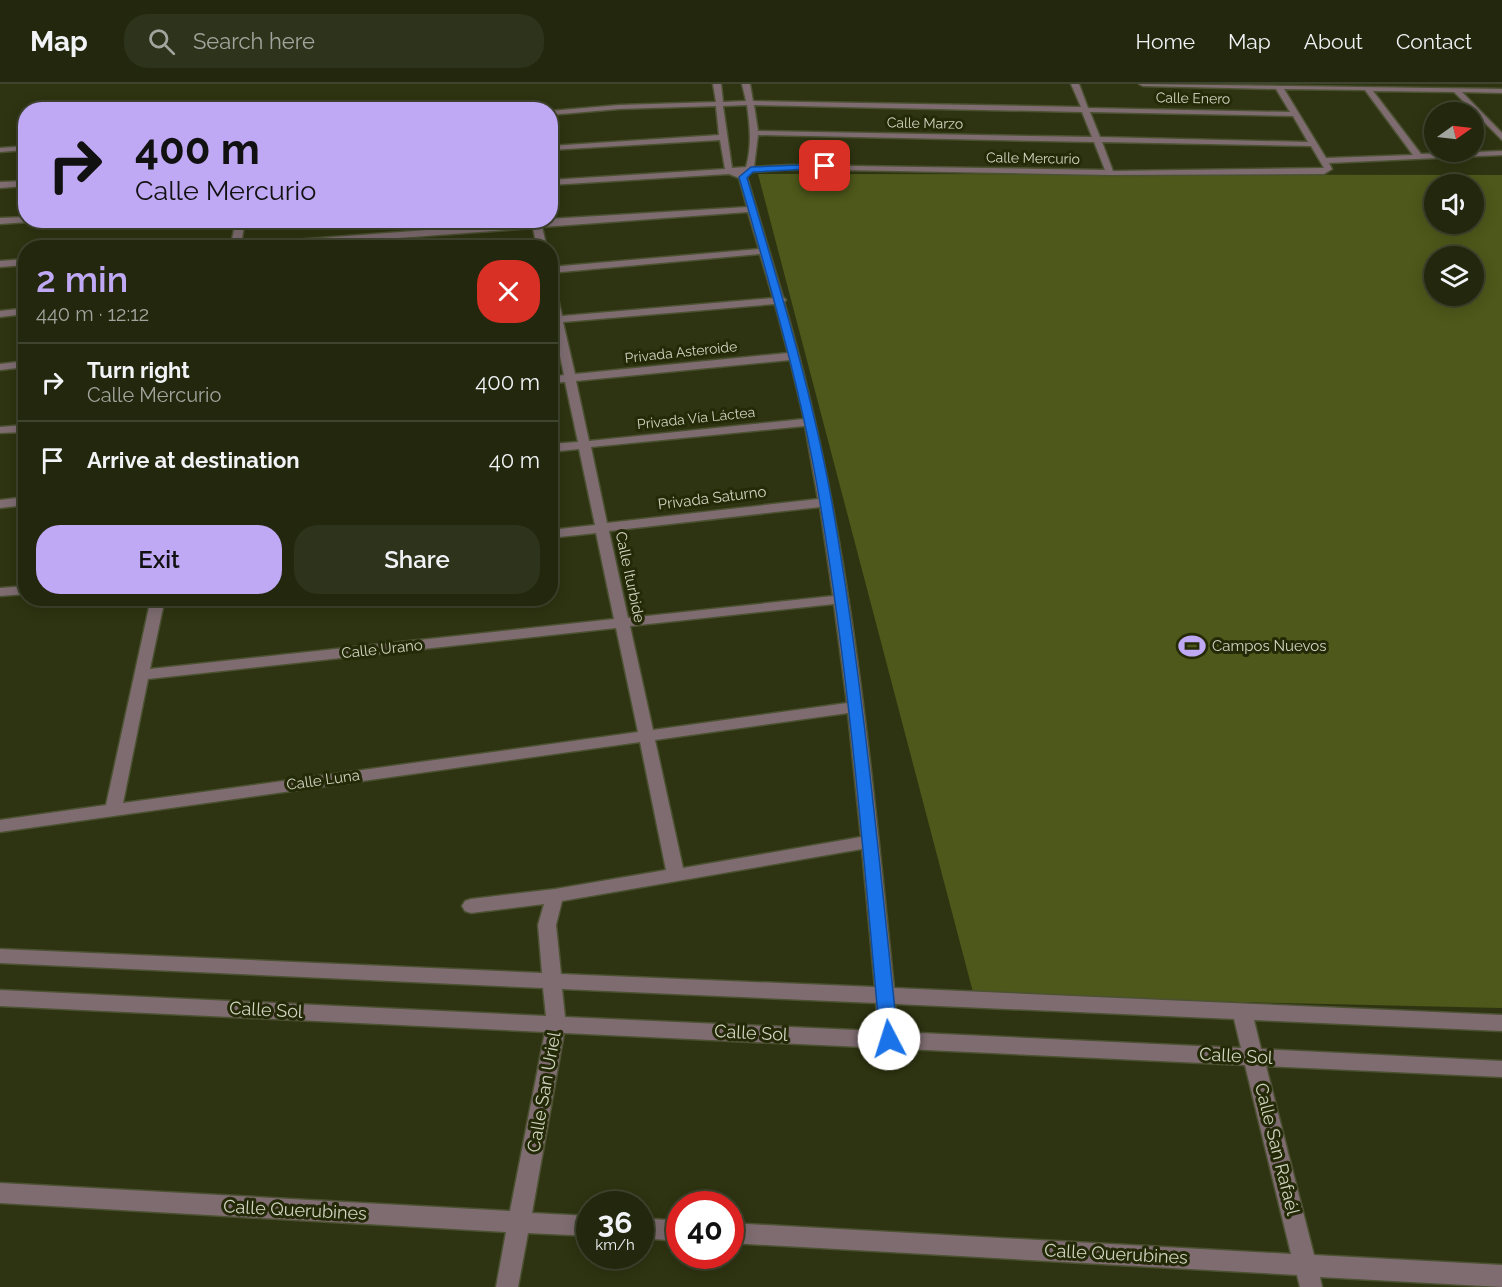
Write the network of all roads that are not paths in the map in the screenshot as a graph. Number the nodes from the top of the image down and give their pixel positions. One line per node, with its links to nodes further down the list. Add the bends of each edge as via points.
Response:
1 (717, 84): 10 (street)
2 (746, 84): 11 (street)
3 (1075, 84): 12 (street)
4 (1143, 84): 6 (street)
5 (1297, 86): 6 (street); 7 (street)
6 (1279, 87): 14 (street)
7 (1367, 88): 8 (street); 24 (street)
8 (1456, 90): 9 (street); 17 (street)
9 (1502, 91)
10 (721, 104): 11 (street, Calle Enero); 13 (street, Calle Enero); 16 (street)
11 (750, 104): 12 (street, Calle Enero); 15 (street)
12 (1085, 110): 14 (street, Calle Enero); 18 (street)
13 (558, 112)
14 (1295, 114): 19 (street)
15 (753, 133): 18 (street, Calle Marzo); 27 (street)
16 (724, 137): 20 (street); 26 (street)
17 (1502, 138)
18 (1097, 139): 19 (street, Calle Marzo); 28 (street)
19 (1314, 144): 25 (street)
20 (558, 147)
21 (18, 149): 22 (street)
22 (0, 150)
23 (1502, 153): 24 (street)
24 (1419, 157): 25 (street)
25 (1324, 161): 28 (street, Calle Mercurio, via 1328,169 1316,174)
26 (730, 171): 27 (street); 29 (street)
27 (747, 173): 28 (street, Calle Mercurio, via 825,166); 32 (street)
28 (1110, 173)
29 (558, 182)
30 (18, 184): 31 (street)
31 (0, 185)
32 (752, 209): 35 (street); 38 (street)
33 (18, 220): 34 (street)
34 (0, 221)
35 (558, 221)
36 (465, 228): 37 (street)
37 (320, 240)
38 (766, 251): 41 (street); 42 (street)
39 (18, 263): 40 (street)
40 (0, 264)
41 (558, 269)
42 (781, 300): 45 (street); 47 (street)
43 (18, 313): 44 (street)
44 (0, 314)
45 (558, 319)
46 (558, 333): 50 (street, Calle Iturbide)
47 (795, 356): 50 (street, Privada Asteroide); 52 (street)
48 (18, 365): 49 (street)
49 (0, 367)
50 (571, 378): 51 (street, Privada Asteroide); 55 (street, Calle Iturbide)
51 (558, 379)
52 (810, 422): 55 (street, Privada Vía Láctea); 58 (street)
53 (18, 429): 54 (street)
54 (0, 430)
55 (585, 445): 56 (street, Privada Vía Láctea); 60 (street, Calle Iturbide)
56 (558, 447)
57 (18, 502): 59 (street)
58 (826, 502): 60 (street, Privada Saturno); 64 (street)
59 (0, 504)
60 (602, 528): 61 (street, Privada Saturno); 66 (street, Calle Iturbide)
61 (558, 533)
62 (18, 591): 63 (street)
63 (0, 592)
64 (842, 599): 66 (street, Calle Urano); 68 (street)
65 (156, 606): 67 (street)
66 (622, 623): 67 (street, Calle Urano); 69 (street, Calle Iturbide)
67 (142, 675): 70 (street)
68 (856, 707): 69 (street, Calle Luna); 72 (street)
69 (646, 734): 70 (street, Calle Luna); 73 (street, Calle Iturbide)
70 (113, 810): 71 (street, Calle Luna)
71 (0, 826)
72 (869, 842): 73 (street); 78 (street)
73 (676, 875): 74 (street)
74 (555, 896): 75 (street); 77 (street, Calle San Uriel, via 547,925)
75 (471, 906)
76 (0, 956): 77 (street)
77 (554, 981): 78 (street); 82 (street, Calle San Uriel)
78 (885, 995): 80 (street); 83 (street)
79 (0, 998): 82 (street, Calle Sol)
80 (1242, 1012): 81 (street); 84 (street, Calle San Rafaél)
81 (1502, 1023)
82 (556, 1024): 83 (street, Calle Sol); 87 (street, Calle San Uriel)
83 (889, 1039): 84 (street, Calle Sol)
84 (1254, 1057): 85 (street, Calle Sol); 90 (street, Calle San Rafaél)
85 (1502, 1069)
86 (0, 1193): 87 (street, Calle Querubines)
87 (521, 1222): 88 (street, Calle Querubines); 92 (street, Calle San Uriel)
88 (576, 1225)
89 (744, 1234): 90 (street, Calle Querubines)
90 (1305, 1265): 91 (street, Calle Querubines); 93 (street, Calle San Rafaél)
91 (1502, 1276)
92 (507, 1287)
93 (1311, 1287)

